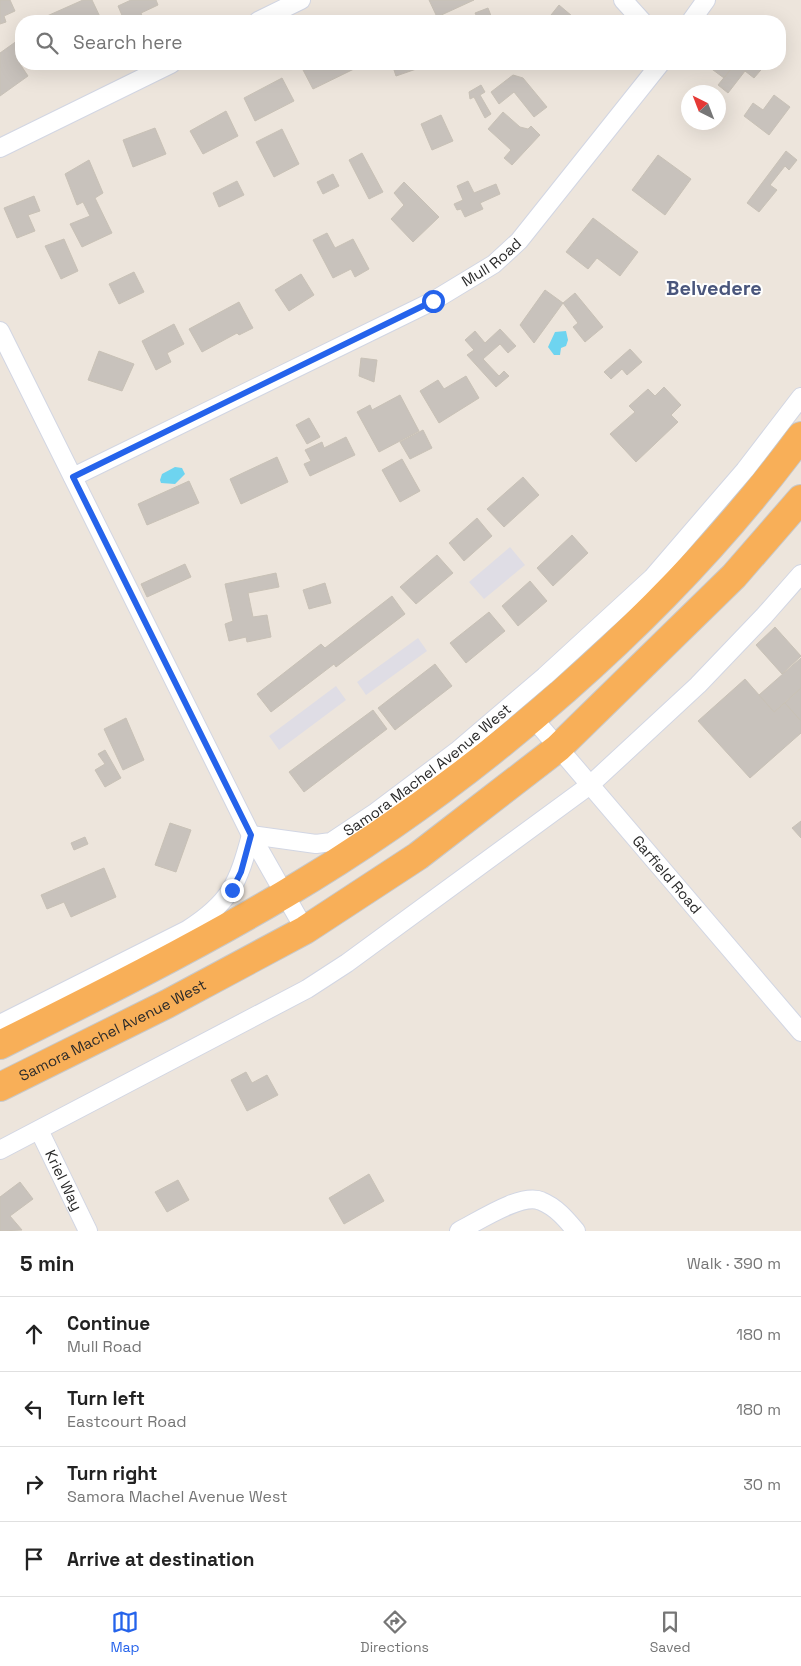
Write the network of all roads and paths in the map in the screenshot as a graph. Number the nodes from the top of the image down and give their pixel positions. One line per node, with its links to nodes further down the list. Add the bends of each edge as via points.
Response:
1 (301, 0): 4 (street)
2 (623, 0): 5 (street)
3 (706, 0): 6 (street)
4 (270, 15)
5 (637, 15)
6 (695, 15)
7 (159, 70): 9 (street)
8 (655, 70): 13 (street, Mull Road, via 519,241 494,264 433,301)
9 (0, 148)
10 (0, 332): 13 (street)
11 (801, 397): 19 (street, Samora Machel Avenue West, via 745,470 652,578 539,682 457,751 331,842 316,844)
12 (801, 436): 16 (highway, Samora Machel Avenue West, via 703,554 621,637)
13 (73, 477): 19 (street)
14 (801, 499): 17 (highway, Samora Machel Avenue West, via 734,576)
15 (801, 574): 18 (street, via 698,685)
16 (533, 718): 17 (street, Garfield Road); 20 (highway, Samora Machel Avenue West, via 400,819)
17 (558, 748): 18 (street, Garfield Road); 21 (highway, Samora Machel Avenue West, via 418,856)
18 (590, 785): 23 (street, Garfield Road); 26 (street, via 335,972)
19 (251, 835): 20 (street); 22 (street, via 241,872 232,890 206,918)
20 (285, 894): 21 (street); 24 (highway, Samora Machel Avenue West, via 198,943)
21 (305, 930): 25 (highway, Samora Machel Avenue West, via 167,1004)
22 (0, 1024)
23 (801, 1032)
24 (0, 1045)
25 (0, 1087)
26 (39, 1130): 27 (street); 28 (street, Kriel Way)
27 (0, 1150)
28 (88, 1231)
29 (459, 1231): 30 (street, via 524,1199 539,1200 557,1210)
30 (576, 1231)

